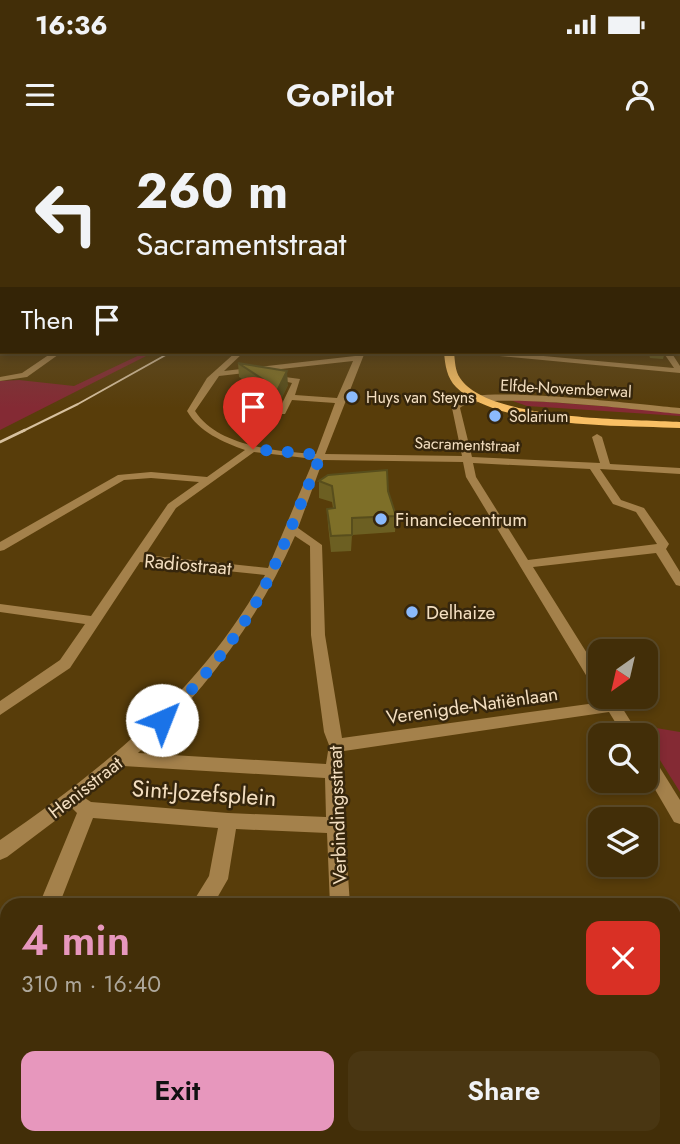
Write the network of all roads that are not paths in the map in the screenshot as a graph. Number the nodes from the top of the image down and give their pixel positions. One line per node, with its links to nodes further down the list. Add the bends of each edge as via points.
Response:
1 (55, 354): 11 (street, via 24,375)
2 (238, 354): 10 (street)
3 (460, 354): 12 (main road)
4 (500, 354): 8 (street)
5 (668, 354): 8 (street)
6 (360, 355): 9 (street); 15 (street, Henisstraat)
7 (449, 357): 12 (main road, via 456,380)
8 (679, 371)
9 (240, 373): 10 (street); 13 (street, via 296,381)
10 (217, 374): 20 (street, Sacramentstraat, via 194,402 192,414 226,439)
11 (0, 379)
12 (466, 389): 14 (main road)
13 (290, 397): 15 (street); 17 (street)
14 (482, 400): 16 (street, Elfde-Novemberwal, via 512,397); 18 (main road, Elfde-Novemberwal, via 539,415); 22 (street, via 455,413)
15 (341, 401): 21 (street, Henisstraat)
16 (680, 411)
17 (282, 412)
18 (680, 425)
19 (597, 437): 24 (street)
20 (253, 449): 21 (street, Sacramentstraat); 26 (street)
21 (321, 455): 22 (street, Sacramentstraat); 27 (street, Henisstraat)
22 (467, 459): 23 (street, Sacramentstraat); 31 (street, via 471,477)
23 (593, 466): 24 (street, Sacramentstraat); 29 (street, via 617,502 640,510 663,544)
24 (606, 466): 25 (street, Sacramentstraat)
25 (680, 471)
26 (210, 480): 28 (street, via 122,477); 30 (street, via 167,511)
27 (292, 529): 32 (street, Henisstraat); 39 (street, Verbindingsstraat, via 316,545 318,635)
28 (0, 547)
29 (660, 549): 31 (street); 33 (street)
30 (137, 558): 32 (street, Radiostraat); 35 (street, Radiostraat)
31 (526, 564): 36 (street)
32 (271, 572): 40 (street, Henisstraat, via 214,663)
33 (680, 582)
34 (0, 608): 35 (street)
35 (95, 621): 38 (street, Radiostraat, via 56,672)
36 (588, 666)
37 (588, 705): 39 (street, Verenigde-Natiënlaan)
38 (0, 709)
39 (337, 745): 41 (street, Verbindingsstraat)
40 (122, 758): 41 (street, Sint-Jozefsplein); 43 (street, Henisstraat)
41 (333, 771): 46 (street, Verbindingsstraat)
42 (658, 780): 44 (street)
43 (80, 804): 45 (street, Sint-Jozefsplein); 47 (street, Henisstraat); 48 (street)
44 (680, 816)
45 (228, 821): 46 (street, Sint-Jozefsplein); 49 (street, via 218,879)
46 (337, 825): 50 (street, Verbindingsstraat)
47 (0, 851)
48 (52, 898)
49 (206, 898)
50 (340, 898)

